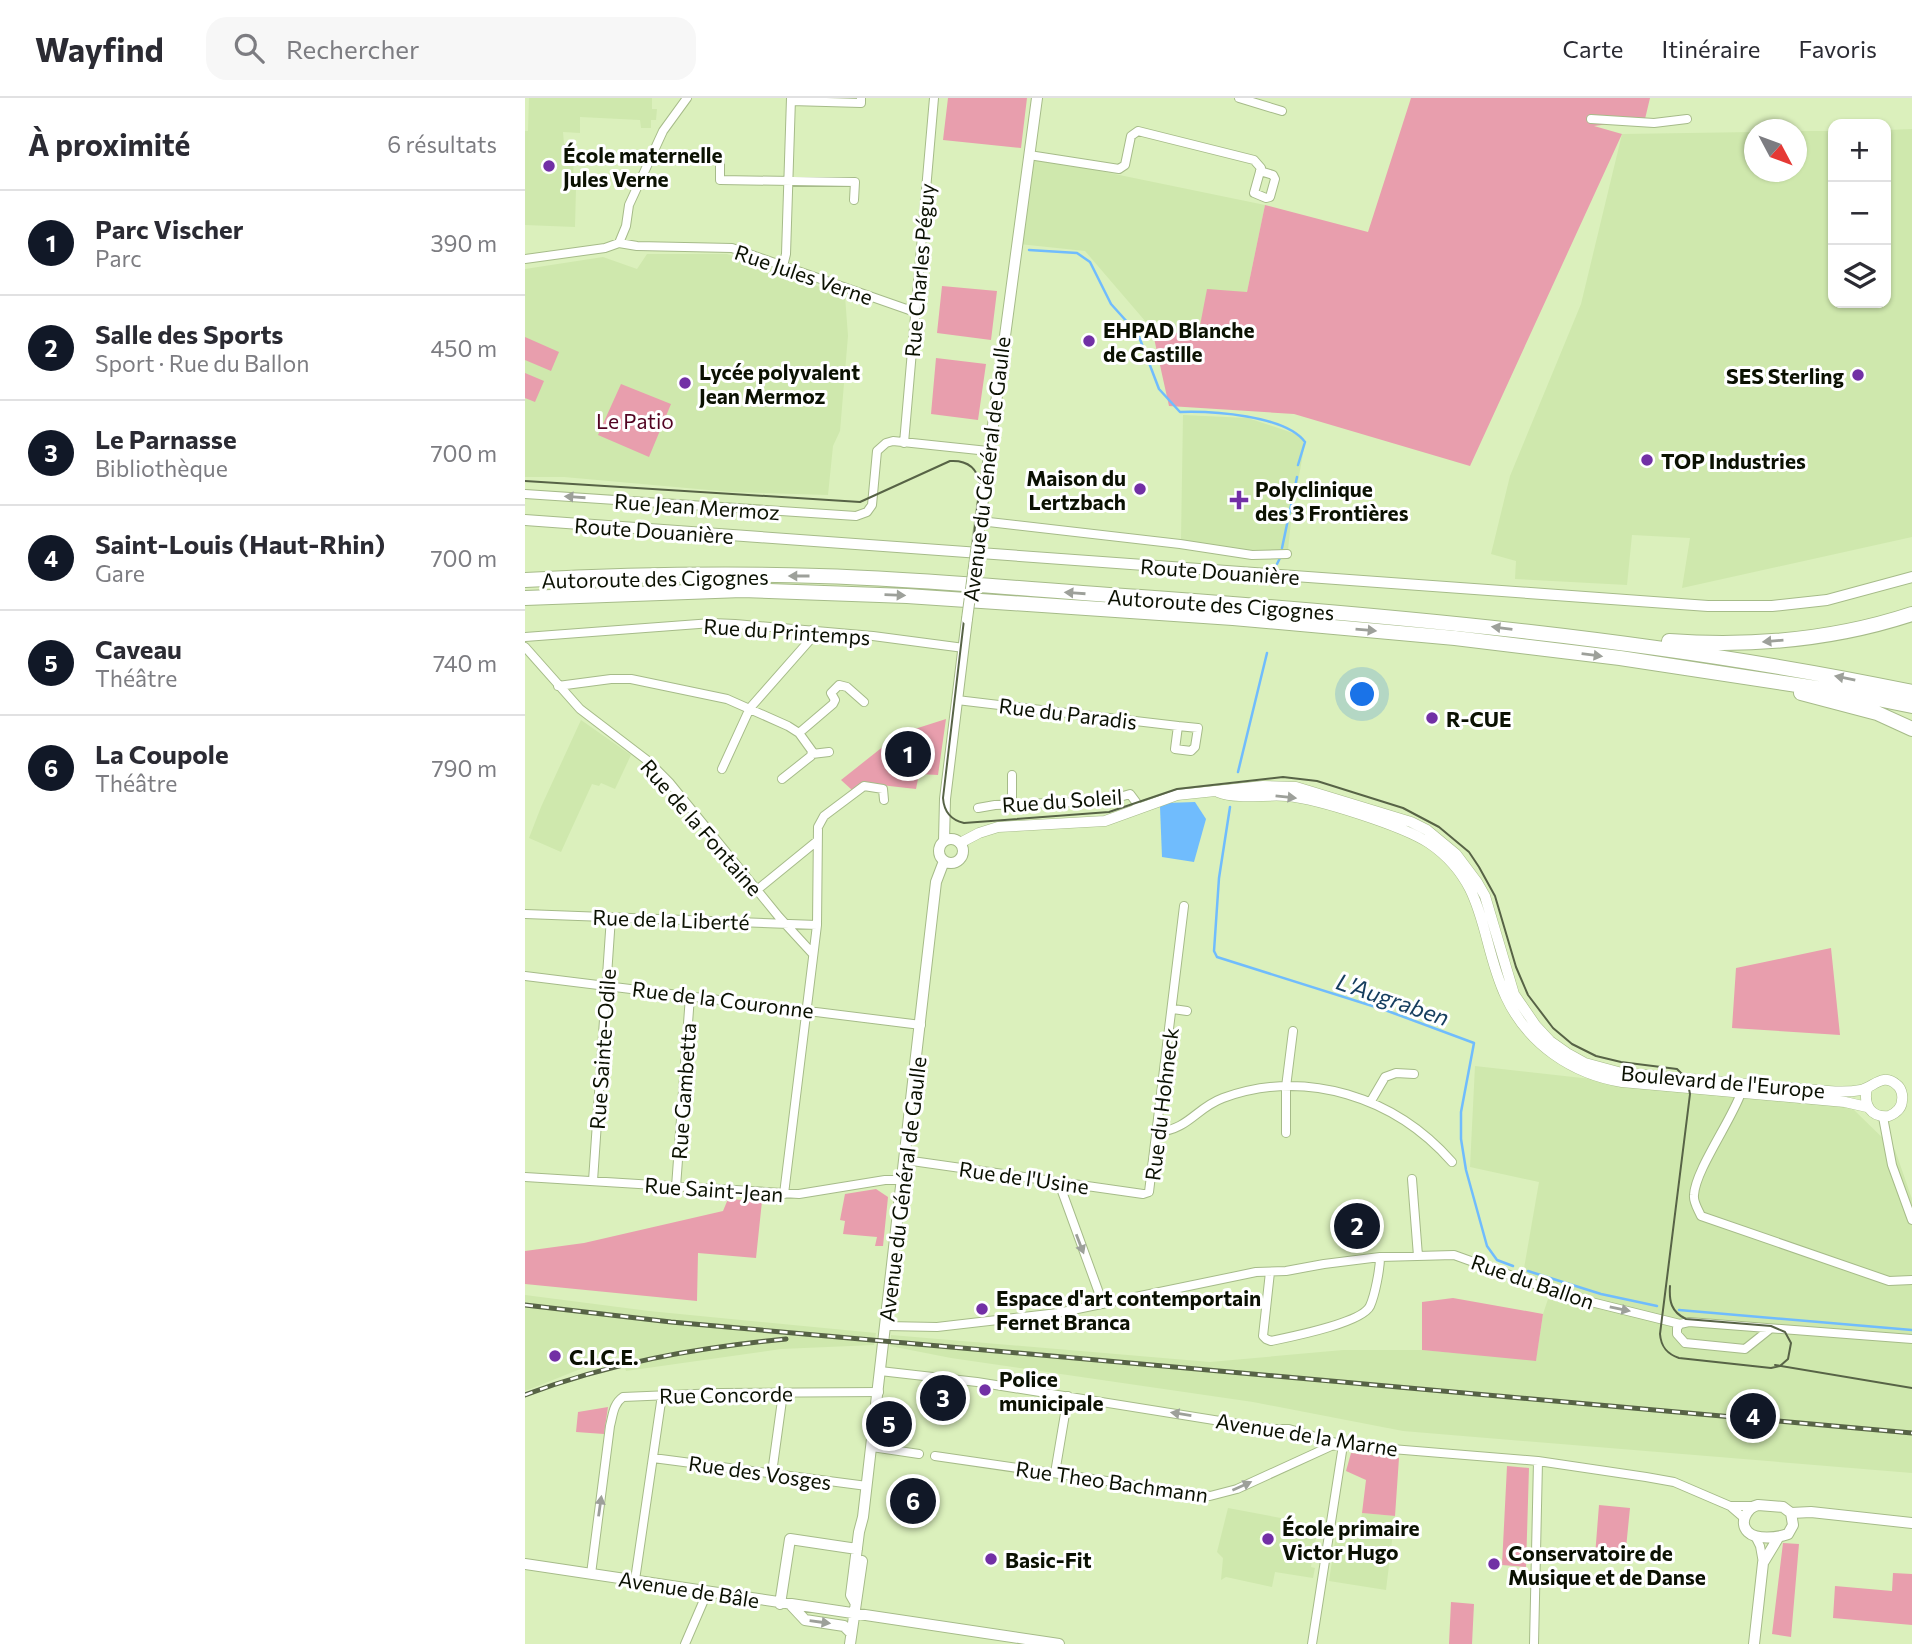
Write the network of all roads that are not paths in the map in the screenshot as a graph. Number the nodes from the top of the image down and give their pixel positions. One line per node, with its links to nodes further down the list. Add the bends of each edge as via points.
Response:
1 (687, 98): 15 (street, via 656,146 629,205)
2 (861, 98): 6 (street, via 861,103)
3 (934, 98): 18 (street, Rue Charles Péguy)
4 (1037, 98): 10 (main road, Avenue du Général de Gaulle)
5 (1242, 98): 7 (street)
6 (791, 99): 13 (street)
7 (1282, 111)
8 (1591, 119): 9 (street, via 1654,124)
9 (1687, 119)
10 (1029, 155): 12 (street, via 1119,169 1125,164 1131,135 1138,131 1254,160); 20 (main road, Avenue du Général de Gaulle)
11 (720, 162): 13 (street, via 720,180)
12 (1260, 171)
13 (789, 180): 14 (street, via 855,182); 17 (street)
14 (854, 200)
15 (619, 243): 16 (street, Rue Jules Verne); 17 (street, Rue Jules Verne, via 732,248)
16 (525, 259)
17 (783, 265): 18 (street, Rue Jules Verne)
18 (915, 312): 19 (street, Rue Charles Péguy)
19 (904, 443): 20 (street); 21 (street, Rue Jean Mermoz, one-way to 21, via 886,443 877,451 873,501 867,512 856,516)
20 (988, 451): 23 (main road, Avenue du Général de Gaulle)
21 (525, 494)
22 (525, 520): 27 (main road, Route Douanière, via 1708,606 1827,600)
23 (980, 521): 24 (street, via 1252,555); 35 (main road, Avenue du Général de Gaulle, bridge)
24 (1287, 554)
25 (525, 570): 26 (highway)
26 (637, 575): 28 (highway, Autoroute des Cigognes); 33 (highway, Autoroute des Cigognes, one-way to 26, via 1468,624 916,581)
27 (1912, 577)
28 (525, 580)
29 (525, 598): 36 (highway, Autoroute des Cigognes, one-way to 36, via 742,590 907,596 1455,638)
30 (1912, 614): 33 (highway, one-way to 33, via 1813,638 1706,644)
31 (811, 630): 32 (street, Rue du Printemps, via 712,624); 35 (street, Rue du Printemps); 42 (street, via 809,641)
32 (525, 637)
33 (1619, 642): 38 (highway, Autoroute des Cigognes, one-way to 33)
34 (525, 647): 37 (street, Rue de la Fontaine)
35 (964, 649): 39 (main road, Avenue du Général de Gaulle)
36 (1706, 669): 41 (highway, Autoroute des Cigognes); 44 (highway, via 1725,680 1877,713)
37 (558, 686): 42 (street, via 631,679); 60 (street, Rue de la Fontaine, via 659,772)
38 (1912, 692)
39 (957, 700): 43 (street, Rue du Paradis); 57 (main road, Avenue du Général de Gaulle)
40 (864, 702): 45 (street, via 839,685 831,693 833,704)
41 (1912, 706)
42 (750, 708): 45 (street); 48 (street)
43 (1178, 726)
44 (1912, 729)
45 (799, 733): 47 (street)
46 (829, 752): 47 (street)
47 (812, 754): 50 (street)
48 (722, 769)
49 (1012, 775): 53 (street)
50 (782, 779)
51 (1218, 792): 55 (street, Boulevard de l'Europe, via 1177,795); 77 (street, Boulevard de l'Europe, via 1274,785 1313,790 1411,822 1442,841 1465,865 1485,897 1509,981 1524,1010 1551,1041 1585,1063 1622,1073 1828,1091); 78 (street, Boulevard de l'Europe, one-way to 78, via 1309,800 1411,832 1430,844 1460,874 1474,896 1505,996 1515,1014 1550,1053 1570,1066 1608,1080)
52 (884, 800): 56 (street, via 885,791 880,788 861,788 820,821)
53 (1012, 804): 54 (street, Rue du Soleil); 55 (street, Rue du Soleil, via 1106,801 1130,794)
54 (978, 808)
55 (1137, 808): 58 (street, Boulevard de l'Europe, via 1105,821 998,827)
56 (817, 841): 60 (street); 65 (street)
57 (944, 841): 58 (main road); 59 (main road, via 939,851)
58 (960, 843): 59 (main road, via 960,859)
59 (944, 861): 73 (main road, Avenue du Général de Gaulle, via 936,882)
60 (757, 890): 64 (street, Rue de la Fontaine)
61 (1184, 906): 71 (street, Rue du Hohneck)
62 (525, 914): 63 (street, Rue de la Liberté)
63 (611, 917): 64 (street, Rue de la Liberté); 68 (street, Rue Sainte-Odile)
64 (784, 923): 65 (street, Rue de la Liberté); 66 (street, Rue de la Fontaine)
65 (817, 925): 66 (street)
66 (813, 954): 70 (street)
67 (525, 976): 68 (street, Rue de la Couronne)
68 (607, 985): 69 (street, Rue de la Couronne); 90 (street, Rue Sainte-Odile)
69 (690, 996): 70 (street, Rue de la Couronne); 92 (street, Rue Gambetta)
70 (805, 1009): 73 (street, Rue de la Couronne); 93 (street)
71 (1173, 1009): 72 (street, Rue du Hohneck); 83 (street, Rue du Hohneck)
72 (1187, 1011)
73 (921, 1025): 85 (main road, Avenue du Général de Gaulle)
74 (1293, 1031): 76 (street)
75 (1414, 1074): 79 (street, via 1385,1077)
76 (1286, 1087): 79 (street, via 1329,1090); 83 (street, via 1222,1099 1180,1127); 84 (street)
77 (1867, 1088): 80 (street, via 1888,1080 1901,1090); 81 (street)
78 (1741, 1093): 81 (street, Boulevard de l'Europe); 99 (street, via 1696,1181 1693,1199 1701,1216 1889,1281)
79 (1371, 1101): 86 (street, via 1414,1126)
80 (1907, 1104): 82 (street)
81 (1867, 1107): 82 (street)
82 (1883, 1117): 95 (street, via 1892,1165)
83 (1158, 1132): 94 (street, Rue du Hohneck, via 1151,1189)
84 (1286, 1132)
85 (905, 1160): 89 (main road, Avenue du Général de Gaulle); 91 (street, Rue de l'Usine)
86 (1452, 1162)
87 (525, 1177): 90 (street, Rue Saint-Jean)
88 (1412, 1179): 96 (street)
89 (903, 1180): 93 (street, Rue Saint-Jean); 102 (main road, Avenue du Général de Gaulle)
90 (593, 1181): 92 (street, Rue Saint-Jean)
91 (1059, 1183): 94 (street, Rue de l'Usine); 100 (street, one-way to 100)
92 (676, 1187): 93 (street, Rue Saint-Jean)
93 (784, 1194)
94 (1143, 1194)
95 (1912, 1220)
96 (1418, 1256): 97 (street, Rue du Ballon); 101 (street, Rue du Ballon, one-way to 101, via 1454,1255 1571,1297)
97 (1380, 1257): 98 (street, Rue du Ballon); 98 (street, via 1370,1307 1364,1313 1327,1328 1271,1341 1263,1336)
98 (1270, 1272): 100 (street, Rue du Ballon)
99 (1912, 1280)
100 (1103, 1304): 102 (street, Rue du Ballon, via 937,1327)
101 (1680, 1324): 103 (street, Rue du Ballon); 103 (street, via 1677,1334 1685,1343 1745,1349)
102 (886, 1326): 105 (main road, Avenue du Général de Gaulle)
103 (1770, 1329): 104 (street, Rue du Ballon)
104 (1912, 1339)
105 (880, 1371): 106 (main road, Avenue du Général de Gaulle); 109 (street, Avenue de la Marne)
106 (879, 1391): 107 (street, Rue Concorde); 112 (main road, Avenue du Général de Gaulle)
107 (783, 1393): 108 (street, Rue Concorde); 118 (street)
108 (662, 1395): 116 (street); 134 (street, Rue Concorde, one-way to 108, via 617,1401)
109 (1068, 1396): 110 (street, Avenue de la Marne, one-way to 109, via 1289,1429); 119 (street)
110 (1317, 1438): 111 (street, Avenue de la Marne); 113 (street)
111 (1343, 1445): 113 (street, Rue Theo Bachmann); 117 (street, Avenue de la Marne); 143 (street)
112 (872, 1447): 114 (street); 120 (main road, Avenue du Général de Gaulle)
113 (1321, 1450): 119 (street, Rue Theo Bachmann, one-way to 113, via 1210,1496 1237,1489)
114 (919, 1454)
115 (935, 1455): 119 (street, Rue Theo Bachmann)
116 (653, 1458): 118 (street, Rue des Vosges); 135 (street)
117 (1538, 1461): 121 (street, Avenue de la Marne, via 1674,1482); 144 (street)
118 (772, 1473): 120 (street, Rue des Vosges)
119 (1055, 1473)
120 (867, 1486): 125 (main road, Avenue du Général de Gaulle)
121 (1730, 1506): 122 (street, Avenue de la Marne); 126 (street, Avenue de la Marne)
122 (1752, 1506): 124 (main road, via 1783,1507); 126 (main road)
123 (1811, 1512): 124 (main road); 127 (main road); 128 (main road)
124 (1791, 1513): 128 (main road)
125 (863, 1517): 131 (main road, Avenue du Général de Gaulle); 138 (main road, Avenue du Général de Gaulle, via 859,1596)
126 (1744, 1518): 129 (main road, via 1747,1531)
127 (1912, 1523)
128 (1793, 1525): 130 (main road, via 1788,1534)
129 (1755, 1536): 130 (main road); 132 (street)
130 (1778, 1538): 132 (main road)
131 (857, 1549): 137 (main road, via 790,1539); 138 (main road, Avenue du Général de Gaulle, via 851,1595)
132 (1763, 1563): 145 (main road)
133 (525, 1564): 134 (main road, Avenue de Bâle)
134 (591, 1571): 135 (main road, Avenue de Bâle)
135 (635, 1580): 136 (main road, Avenue de Bâle)
136 (707, 1593): 137 (main road, Avenue de Bâle); 141 (street)
137 (786, 1605): 138 (main road, Avenue de Bâle); 139 (main road, one-way to 139, via 805,1620 844,1626)
138 (854, 1608): 139 (main road); 140 (main road, Avenue de Bâle)
139 (851, 1639)
140 (1004, 1640): 142 (main road, Avenue de Bâle)
141 (685, 1644)
142 (1059, 1644)
143 (1312, 1644)
144 (1534, 1644)
145 (1754, 1644)

